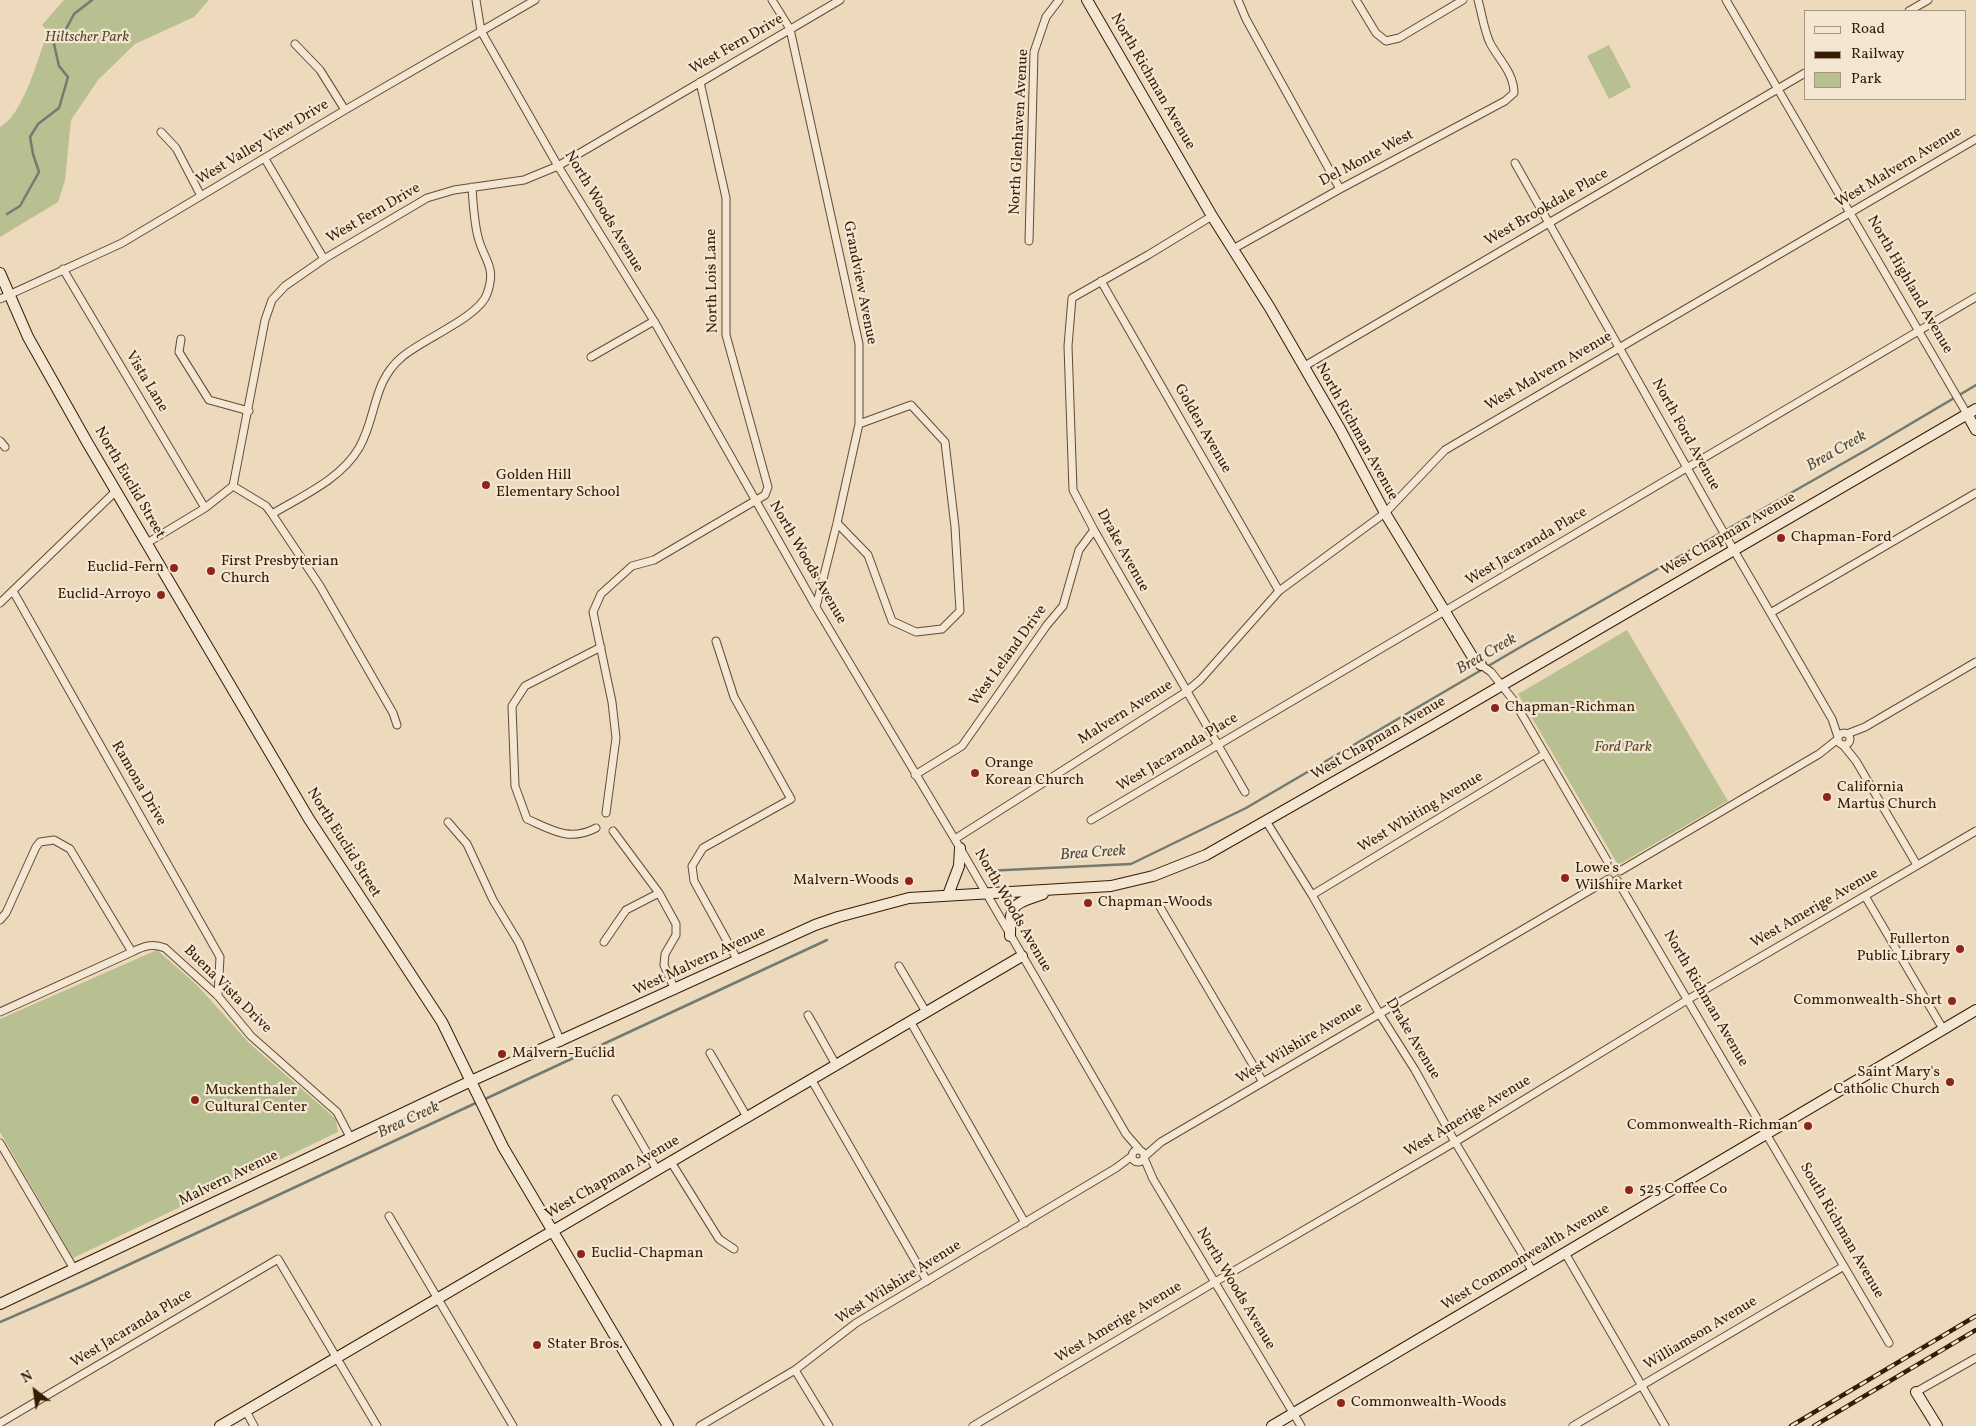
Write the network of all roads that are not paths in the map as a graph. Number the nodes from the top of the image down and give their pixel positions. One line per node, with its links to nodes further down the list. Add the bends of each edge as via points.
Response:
1 (476, 0): 15 (street, North Woods Avenue)
2 (535, 0): 15 (street, West Valley View Drive)
3 (772, 0): 14 (street, Grandview Avenue)
4 (840, 0): 14 (street, West Fern Drive)
5 (1059, 0): 32 (street, North Glenhaven Avenue, via 1046,17 1034,52)
6 (1087, 0): 30 (main road, North Richman Avenue)
7 (1238, 0): 27 (street)
8 (1356, 0): 9 (street, via 1376,33 1386,41 1399,38)
9 (1463, 0)
10 (1478, 0): 27 (street, Del Monte West, via 1490,41 1511,76 1514,93)
11 (1726, 0): 19 (street, North Highland Avenue)
12 (1928, 0): 13 (street)
13 (1911, 10)
14 (790, 29): 18 (street, West Fern Drive); 49 (street, Grandview Avenue, via 859,344)
15 (481, 31): 20 (street, West Valley View Drive); 25 (street, North Woods Avenue)
16 (295, 44): 20 (street, via 320,70)
17 (1804, 74): 19 (street, West Brookdale Place)
18 (700, 82): 25 (street, West Fern Drive); 55 (street, North Lois Lane, via 726,198 726,335 768,488 765,495)
19 (1778, 88): 29 (street, North Highland Avenue); 31 (street, West Brookdale Place)
20 (345, 110): 23 (street, West Valley View Drive)
21 (161, 132): 28 (street, via 176,148)
22 (1976, 139): 29 (street, West Malvern Avenue)
23 (265, 159): 28 (street, West Valley View Drive); 34 (street)
24 (1515, 163): 31 (street, North Ford Avenue)
25 (558, 166): 26 (street, West Fern Drive, via 524,180); 40 (street, North Woods Avenue)
26 (472, 187): 34 (street, West Fern Drive, via 427,198); 58 (street, via 478,238 492,275 481,305 413,348 391,367 382,382 360,447 351,460 334,476)
27 (1340, 189): 33 (street, Del Monte West)
28 (201, 196): 35 (street, West Valley View Drive, via 122,243)
29 (1851, 214): 41 (street, North Highland Avenue); 43 (street, West Malvern Avenue)
30 (1212, 216): 33 (main road, North Richman Avenue); 37 (street)
31 (1549, 223): 43 (street, North Ford Avenue); 45 (street, West Brookdale Place)
32 (1029, 241)
33 (1233, 249): 45 (main road, North Richman Avenue)
34 (324, 259): 47 (street, West Fern Drive, via 272,300 265,320)
35 (63, 269): 38 (street, West Valley View Drive); 56 (street, Vista Lane)
36 (0, 273): 38 (main road, North Euclid Street)
37 (1101, 281): 60 (street, Drake Avenue, via 1072,298 1068,346 1073,490); 64 (street, Golden Avenue)
38 (4, 296): 53 (main road, North Euclid Street)
39 (1976, 297): 41 (street, West Jacaranda Place)
40 (654, 321): 44 (street); 55 (street, North Woods Avenue)
41 (1919, 331): 48 (street, North Highland Avenue); 51 (street, West Jacaranda Place)
42 (181, 339): 47 (street, via 179,352 209,400)
43 (1620, 348): 51 (street, North Ford Avenue); 57 (street, West Malvern Avenue, via 1444,450)
44 (591, 357)
45 (1303, 367): 57 (main road, North Richman Avenue)
46 (1976, 409): 48 (main road, West Chapman Avenue)
47 (249, 411): 52 (street, West Fern Drive)
48 (1966, 414): 50 (main road, North Highland Avenue); 62 (main road, West Chapman Avenue)
49 (859, 424): 59 (street, Grandview Avenue); 59 (street, via 911,405 945,442 960,611 942,629 916,632 892,621 868,555)
50 (1976, 430)
51 (1687, 468): 62 (street, North Ford Avenue); 67 (street, West Jacaranda Place)
52 (233, 486): 56 (street); 58 (street, via 266,506)
53 (116, 490): 61 (main road, North Euclid Street); 63 (street)
54 (1976, 493): 68 (street)
55 (756, 500): 66 (street, North Woods Avenue); 70 (street, via 654,560 632,566 601,594 593,612)
56 (205, 508): 61 (street)
57 (1385, 513): 64 (street, West Malvern Avenue); 67 (main road, North Richman Avenue)
58 (272, 514): 75 (street, via 320,586)
59 (837, 523): 66 (street, Grandview Avenue)
60 (1094, 530): 74 (street, Drake Avenue); 79 (street, West Leland Drive, via 1078,550 1063,606 962,746)
61 (146, 543): 121 (main road, North Euclid Street, via 309,819 442,1022)
62 (1735, 549): 68 (street, North Ford Avenue); 73 (main road, West Chapman Avenue)
63 (12, 591): 65 (street); 108 (street, Ramona Drive, via 220,956)
64 (1279, 591): 74 (street, West Malvern Avenue)
65 (0, 603)
66 (816, 607): 79 (street, North Woods Avenue)
67 (1445, 611): 72 (main road, North Richman Avenue); 77 (street, West Jacaranda Place)
68 (1772, 612): 76 (street, North Ford Avenue)
69 (716, 641): 105 (street, via 734,697 791,800 703,848 692,866 694,881)
70 (600, 646): 81 (street, via 616,738); 85 (street, via 525,686 512,706 515,786 527,819 563,835)
71 (1976, 662): 76 (street)
72 (1480, 665): 73 (street, North Richman Avenue)
73 (1502, 685): 78 (street, North Richman Avenue); 83 (main road, West Chapman Avenue)
74 (1186, 692): 77 (street, Drake Avenue); 88 (street, Malvern Avenue)
75 (397, 725)
76 (1844, 739): 89 (street, North Ford Avenue); 91 (street)
77 (1217, 746): 80 (street, Drake Avenue); 82 (street, West Jacaranda Place)
78 (1545, 754): 90 (street, North Richman Avenue); 97 (street, West Whiting Avenue)
79 (915, 775): 88 (street, North Woods Avenue)
80 (1245, 792)
81 (606, 813)
82 (1091, 820)
83 (1266, 821): 93 (main road, West Chapman Avenue, via 1217,850 1153,876 1111,886); 97 (street, Drake Avenue)
84 (448, 822): 117 (street, via 466,844 493,900 519,943)
85 (596, 828)
86 (613, 831): 94 (street)
87 (1976, 831): 89 (street, West Amerige Avenue)
88 (957, 844): 95 (street, North Woods Avenue); 96 (main road, via 957,872)
89 (1917, 865): 98 (street, West Amerige Avenue)
90 (1612, 869): 91 (street); 92 (street, via 1608,872)
91 (1620, 871): 92 (street, via 1620,877)
92 (1613, 879): 109 (street, North Richman Avenue); 113 (street, West Wilshire Avenue)
93 (1056, 889): 95 (main road, West Chapman Avenue); 101 (main road, via 1024,900 1013,908)
94 (659, 893): 102 (street, via 626,910); 107 (street, via 676,924 676,935 665,954 664,965)
95 (985, 893): 96 (main road, West Chapman Avenue); 101 (street, North Woods Avenue)
96 (948, 895): 105 (main road, West Malvern Avenue, via 908,898 838,917)
97 (1312, 895): 113 (street, Drake Avenue)
98 (1865, 896): 109 (street, West Amerige Avenue); 116 (street)
99 (1157, 902): 122 (street)
100 (0, 920): 103 (street, via 36,847 40,842 54,840 70,849)
101 (1010, 936): 104 (street, North Woods Avenue)
102 (604, 942)
103 (132, 952): 108 (street, Buena Vista Drive, via 149,944 165,948); 111 (street, Buena Vista Drive)
104 (1022, 956): 112 (main road, West Chapman Avenue); 129 (street, North Woods Avenue)
105 (738, 961): 107 (main road, West Malvern Avenue)
106 (899, 966): 112 (street)
107 (675, 990): 117 (main road, West Malvern Avenue)
108 (218, 996): 126 (street, Buena Vista Drive, via 251,1036 337,1112)
109 (1688, 1000): 125 (street, North Richman Avenue); 127 (street, West Amerige Avenue)
110 (1976, 1010): 116 (main road, West Commonwealth Avenue)
111 (0, 1012)
112 (926, 1012): 115 (main road, West Chapman Avenue)
113 (1379, 1013): 122 (street, West Wilshire Avenue); 127 (street, Drake Avenue)
114 (808, 1015): 119 (street)
115 (910, 1021): 119 (main road, West Chapman Avenue); 133 (street)
116 (1943, 1029): 125 (main road, West Commonwealth Avenue)
117 (561, 1042): 121 (main road, West Malvern Avenue)
118 (710, 1053): 124 (street)
119 (836, 1065): 120 (main road, West Chapman Avenue)
120 (811, 1079): 124 (main road, West Chapman Avenue); 140 (street)
121 (472, 1081): 126 (main road, Malvern Avenue); 134 (main road, North Euclid Street, via 503,1147)
122 (1263, 1082): 129 (street, West Wilshire Avenue)
123 (616, 1099): 131 (street)
124 (747, 1117): 130 (main road, West Chapman Avenue)
125 (1766, 1134): 136 (main road, West Commonwealth Avenue); 137 (street, South Richman Avenue)
126 (350, 1137): 138 (main road, Malvern Avenue)
127 (1455, 1142): 139 (street, Drake Avenue); 141 (street, West Amerige Avenue)
128 (0, 1143): 138 (street)
129 (1138, 1156): 133 (street, West Wilshire Avenue); 141 (street, North Woods Avenue)
130 (671, 1162): 131 (main road, West Chapman Avenue); 135 (street, via 719,1239)
131 (657, 1170): 134 (main road, West Chapman Avenue)
132 (389, 1216): 142 (street)
133 (1025, 1223): 140 (street, West Wilshire Avenue)
134 (552, 1231): 142 (main road, West Chapman Avenue); 157 (main road, North Euclid Street)
135 (734, 1250)
136 (1565, 1253): 139 (main road, West Commonwealth Avenue); 148 (street)
137 (1844, 1266): 144 (street, South Richman Avenue); 148 (street, Williamson Avenue)
138 (74, 1269): 143 (main road, Malvern Avenue)
139 (1533, 1272): 151 (main road, West Commonwealth Avenue)
140 (927, 1281): 147 (street, West Wilshire Avenue, via 856,1323)
141 (1214, 1282): 151 (street, North Woods Avenue); 160 (street, West Amerige Avenue)
142 (437, 1297): 145 (main road, West Chapman Avenue); 156 (street)
143 (0, 1304)
144 (1889, 1343)
145 (336, 1358): 150 (main road, West Chapman Avenue); 152 (street, West Jacaranda Place, via 278,1259); 155 (street)
146 (1976, 1358): 149 (street)
147 (795, 1370): 158 (street, West Wilshire Avenue); 159 (street)
148 (1642, 1386): 163 (street, Williamson Avenue); 164 (street)
149 (1916, 1392): 165 (main road)
150 (246, 1411): 153 (main road, West Chapman Avenue); 154 (street)
151 (1294, 1413): 161 (main road, West Commonwealth Avenue); 162 (street, North Woods Avenue)
152 (0, 1423)
153 (220, 1426)
154 (254, 1426)
155 (377, 1426)
156 (514, 1426)
157 (668, 1426)
158 (700, 1426)
159 (829, 1426)
160 (973, 1426)
161 (1272, 1426)
162 (1301, 1426)
163 (1573, 1426)
164 (1665, 1426)
165 (1937, 1426)

